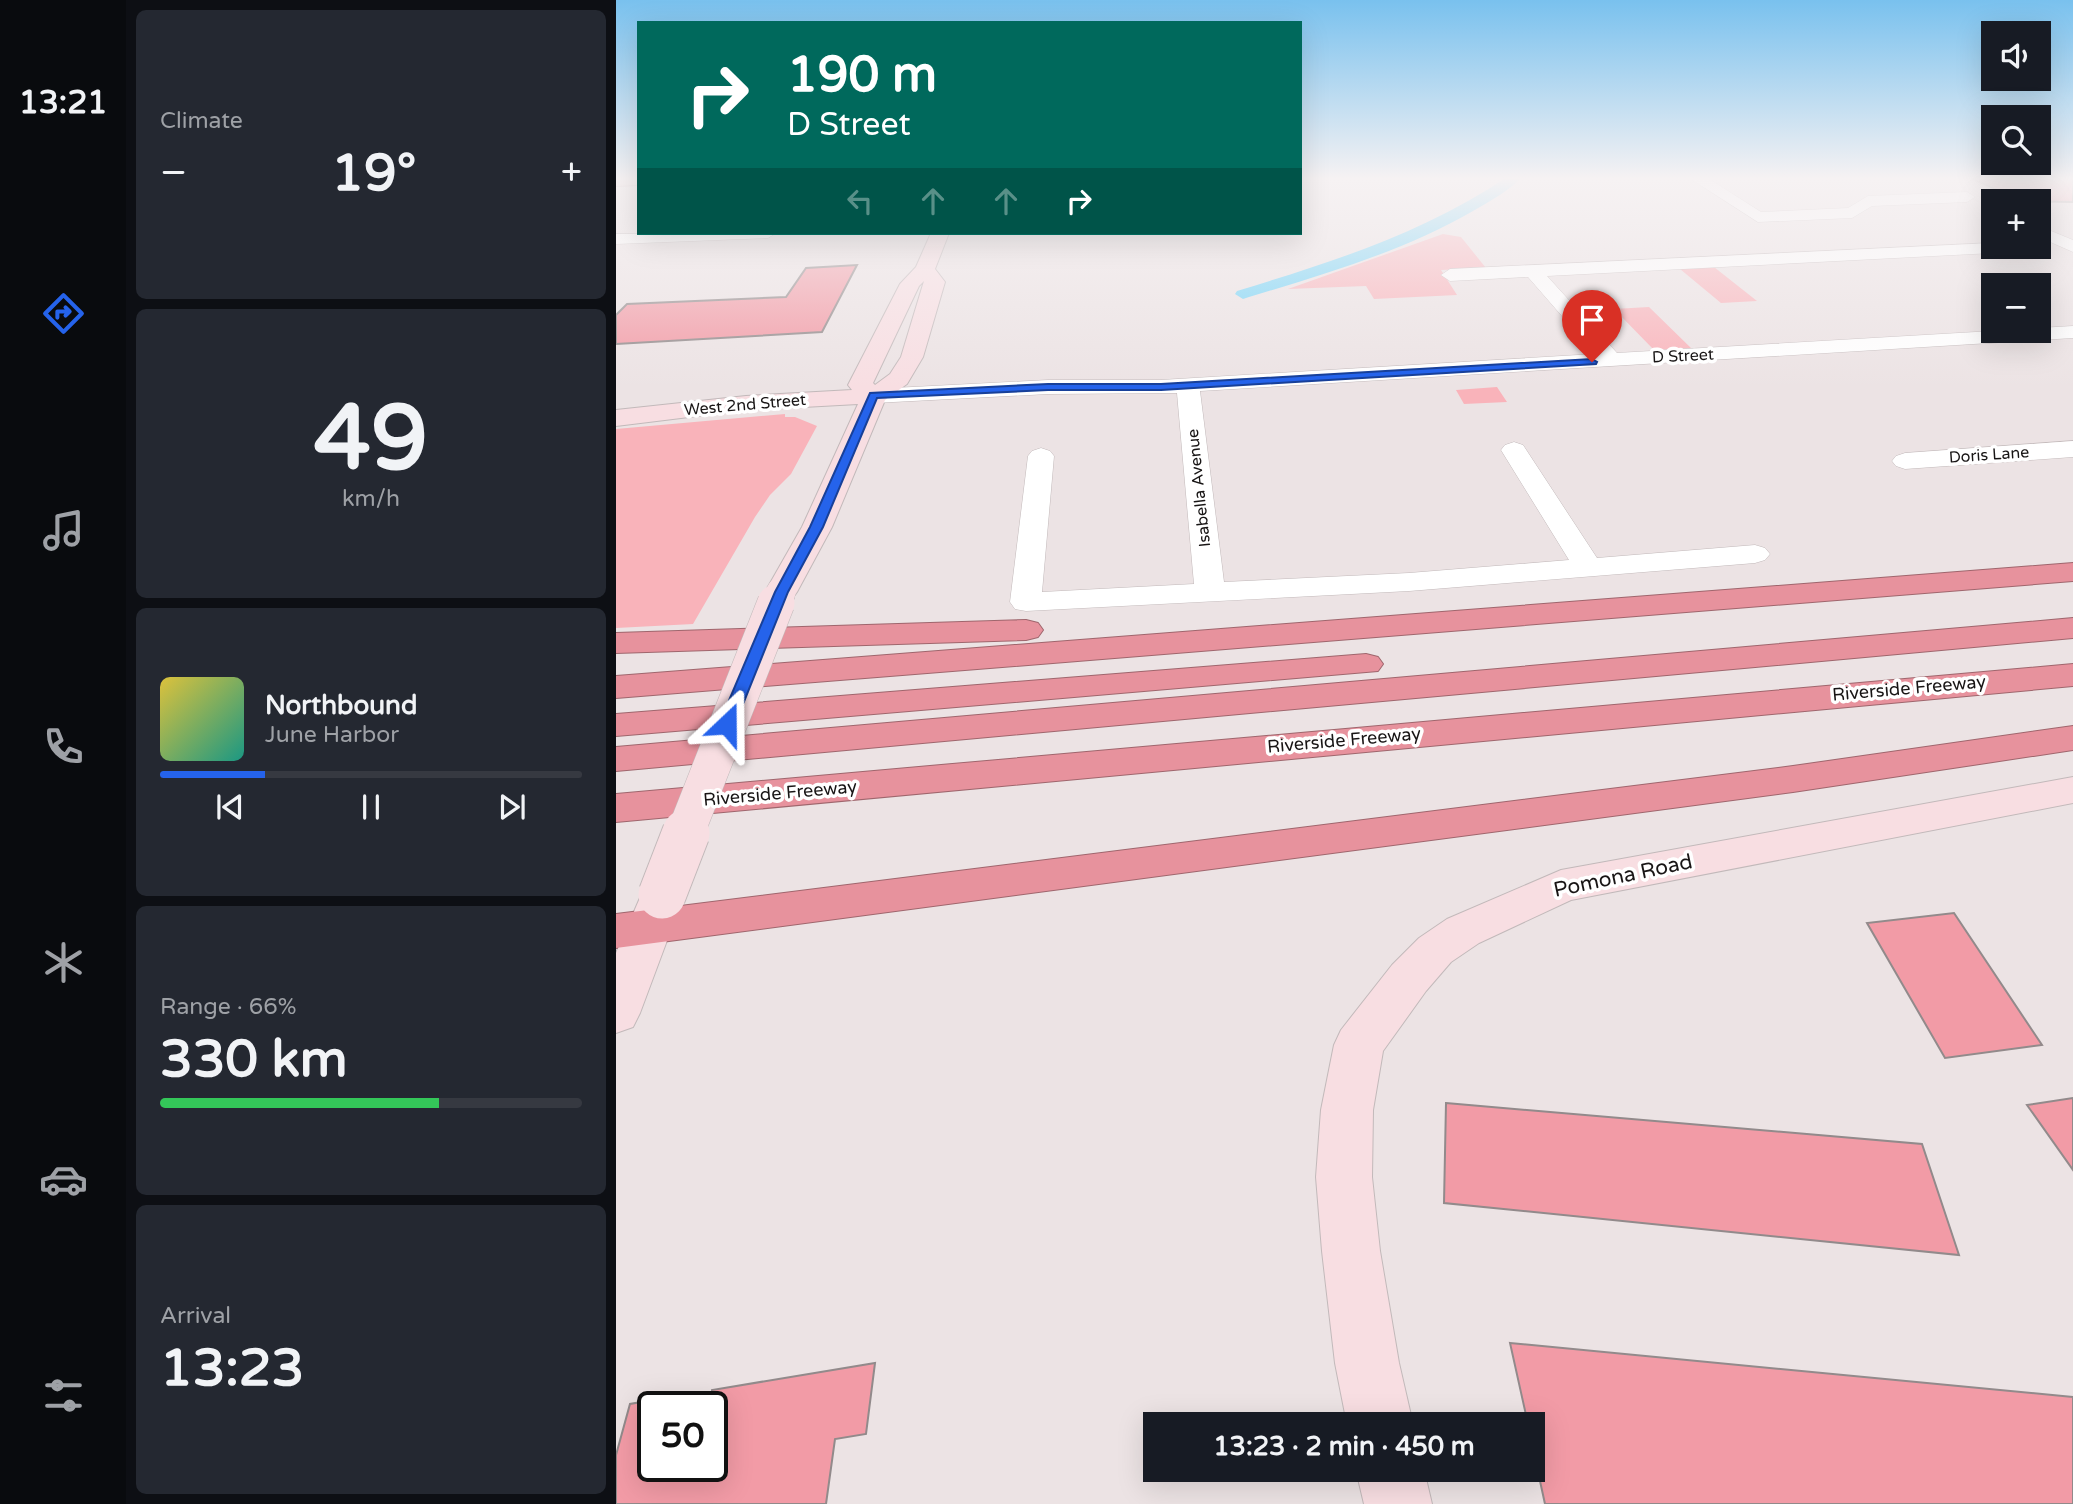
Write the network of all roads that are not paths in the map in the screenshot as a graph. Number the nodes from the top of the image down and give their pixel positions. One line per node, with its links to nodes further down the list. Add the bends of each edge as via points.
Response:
1 (934, 247): 3 (main road)
2 (1981, 248): 4 (street)
3 (925, 269): 9 (main road, via 935,282 912,357 899,379); 9 (main road, via 910,284 860,385)
4 (1532, 270): 5 (street); 7 (street)
5 (1450, 275)
6 (2073, 332): 7 (street, D Street)
7 (1612, 360): 8 (street, D Street)
8 (1188, 386): 9 (street, D Street); 18 (street, Isabella Avenue)
9 (874, 396): 10 (main road, West 2nd Street, via 746,403); 31 (main road, bridge, via 817,527 781,592)
10 (616, 418)
11 (2073, 449): 14 (street, Doris Lane)
12 (1514, 450): 16 (street)
13 (1041, 456): 19 (street)
14 (1905, 461)
15 (1755, 554): 16 (street)
16 (1588, 567): 18 (street, via 1409,582)
17 (2073, 572): 23 (highway)
18 (1210, 591): 19 (street)
19 (1026, 602)
20 (2073, 605): 26 (highway)
21 (2073, 628): 28 (highway)
22 (616, 643): 23 (highway, via 1078,629)
23 (1163, 643): 25 (highway)
24 (2073, 675): 30 (highway, Riverside Freeway)
25 (616, 687)
26 (616, 725)
27 (2073, 738): 31 (highway, via 1781,781)
28 (616, 759)
29 (2073, 790): 33 (main road, Pomona Road, via 1561,886 1463,930 1435,950 1359,1045 1347,1110 1344,1177 1349,1227)
30 (616, 808)
31 (643, 918): 32 (main road)
32 (616, 1013)
33 (1378, 1412)
34 (1393, 1482): 35 (main road)
35 (1398, 1504)

